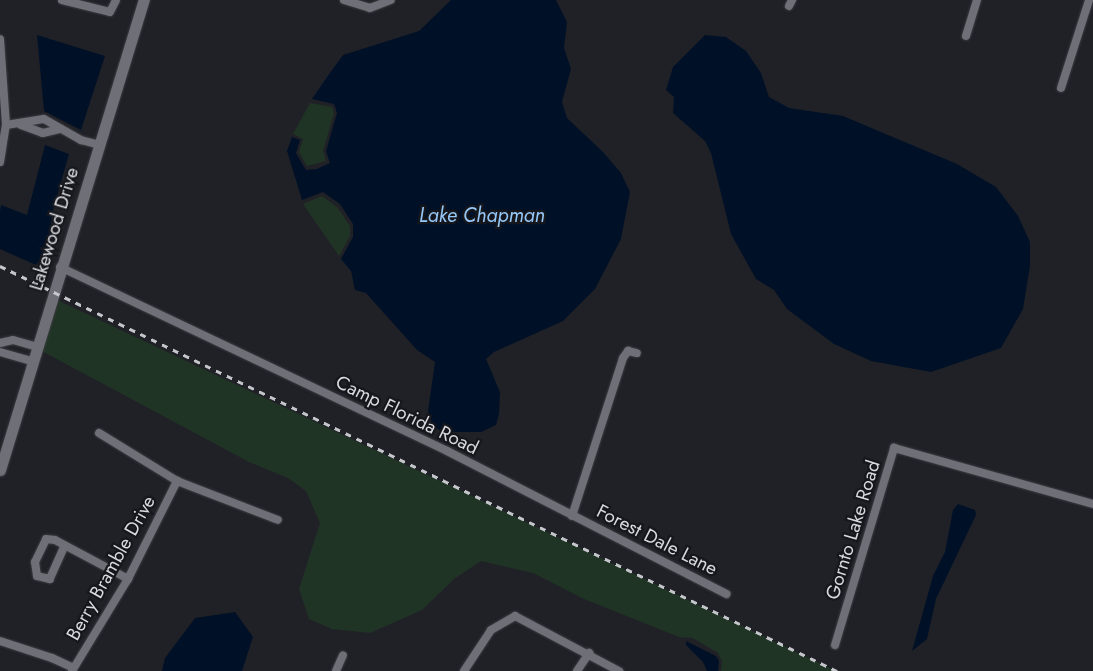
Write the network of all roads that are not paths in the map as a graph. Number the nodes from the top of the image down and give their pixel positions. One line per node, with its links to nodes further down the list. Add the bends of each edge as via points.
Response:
1 (62, 0): 8 (street)
2 (116, 0): 8 (street, via 110,12)
3 (144, 0): 18 (street, Lakewood Drive)
4 (344, 0): 5 (street, via 370,8)
5 (391, 0)
6 (977, 0): 11 (street)
7 (1089, 0): 9 (street)
8 (75, 1)
9 (1084, 18): 10 (street); 14 (street)
10 (1093, 21)
11 (966, 36)
12 (0, 39): 13 (street)
13 (1, 61): 15 (street)
14 (1061, 88)
15 (6, 125): 16 (street); 19 (street)
16 (21, 125): 17 (street, via 43,133); 17 (street, via 33,119 44,119)
17 (61, 129): 18 (street)
18 (100, 145): 20 (street, Lakewood Drive)
19 (0, 162)
20 (60, 267): 22 (street, Lakewood Drive); 30 (street, Camp Florida Road, via 447,452)
21 (0, 343): 22 (street, via 13,340)
22 (37, 346): 25 (street, Lakewood Drive)
23 (0, 352): 25 (street)
24 (637, 353): 30 (street, via 628,351 623,358)
25 (32, 360): 27 (street, Lakewood Drive)
26 (99, 433): 28 (street)
27 (0, 470)
28 (177, 481): 31 (street); 33 (street, Berry Bramble Drive)
29 (1093, 504): 36 (street, Gornto Lake Road, via 894,448)
30 (572, 516): 34 (street, Forest Dale Lane)
31 (278, 520)
32 (64, 547): 32 (street, via 55,540 46,539 35,562 37,576 50,579); 33 (street)
33 (128, 579): 39 (street, Berry Bramble Drive)
34 (727, 594)
35 (0, 641): 39 (street, via 52,658)
36 (835, 645)
37 (589, 653): 41 (street, via 515,616 491,630); 42 (street); 43 (street)
38 (344, 656): 40 (street)
39 (72, 670)
40 (336, 671)
41 (464, 671)
42 (577, 671)
43 (619, 671)

